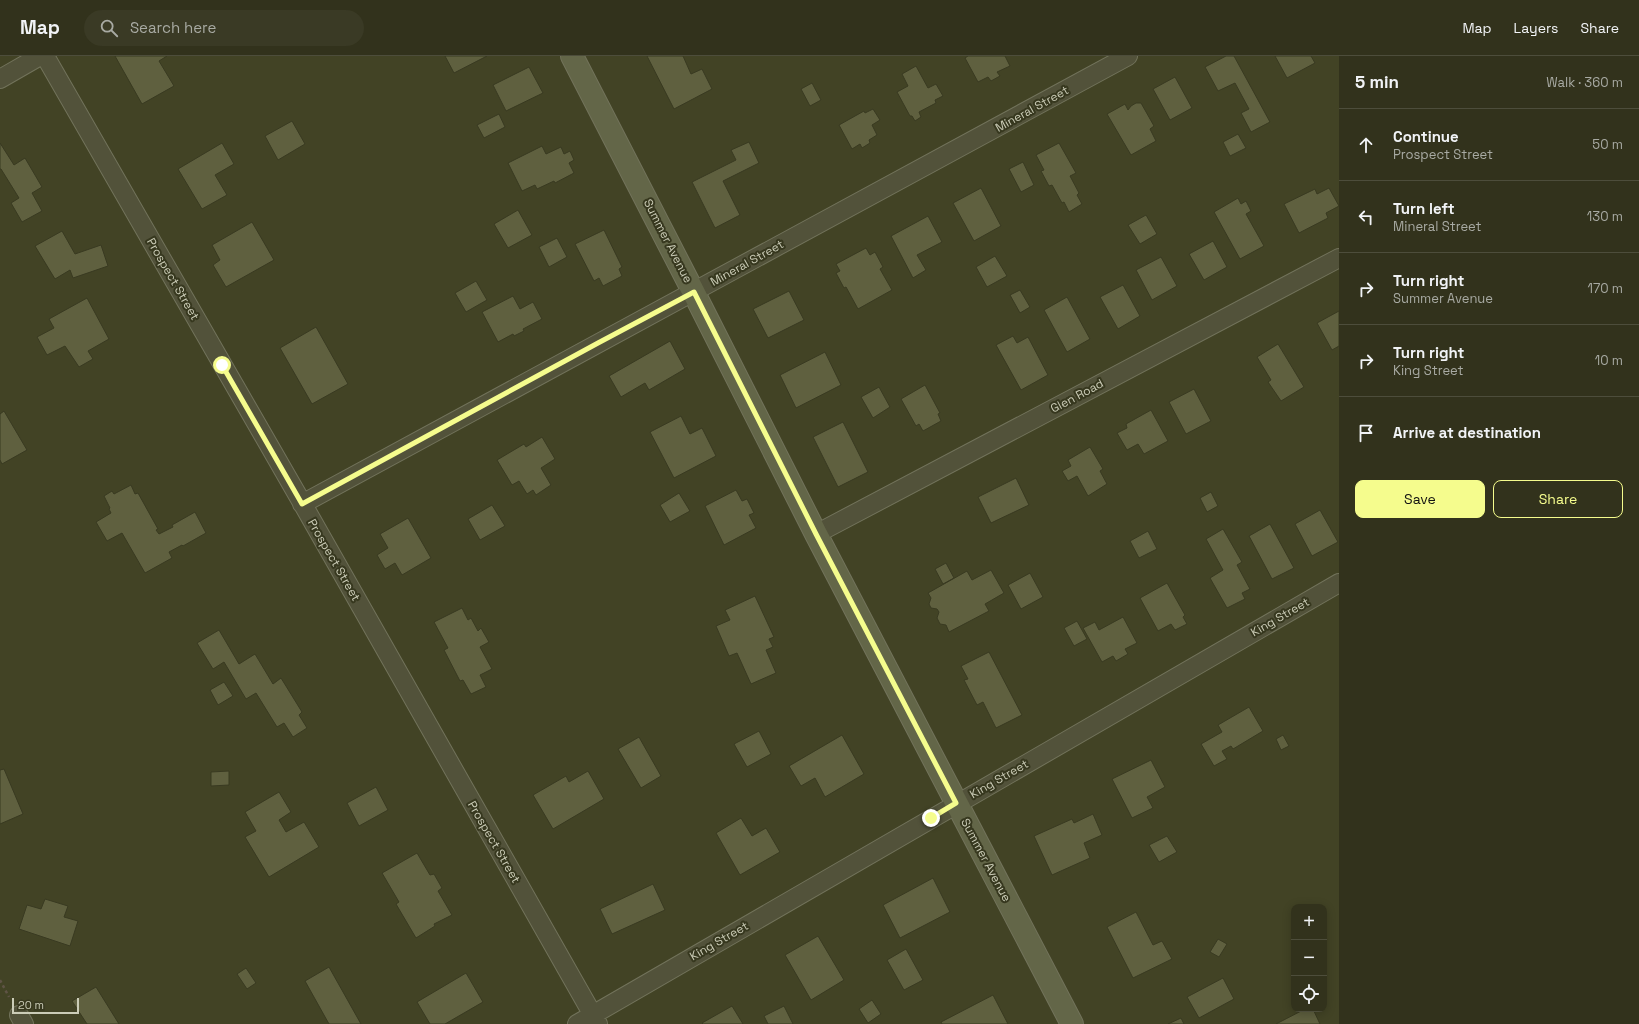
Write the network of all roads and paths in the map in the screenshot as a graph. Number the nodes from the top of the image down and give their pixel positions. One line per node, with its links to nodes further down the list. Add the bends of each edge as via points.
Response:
1 (40, 56): 5 (street)
2 (45, 56): 8 (street, Prospect Street)
3 (572, 56): 7 (street, Summer Avenue)
4 (1128, 56): 7 (street, Mineral Street)
5 (0, 79)
6 (1339, 258): 9 (street, Glen Road)
7 (694, 292): 8 (street, Mineral Street); 9 (street, Summer Avenue)
8 (302, 504): 12 (street, Prospect Street)
9 (816, 534): 11 (street, Summer Avenue)
10 (1339, 583): 11 (street, King Street)
11 (956, 803): 12 (street, King Street); 14 (street, Summer Avenue)
12 (595, 1020): 13 (street, King Street)
13 (577, 1024)
14 (1072, 1024)

